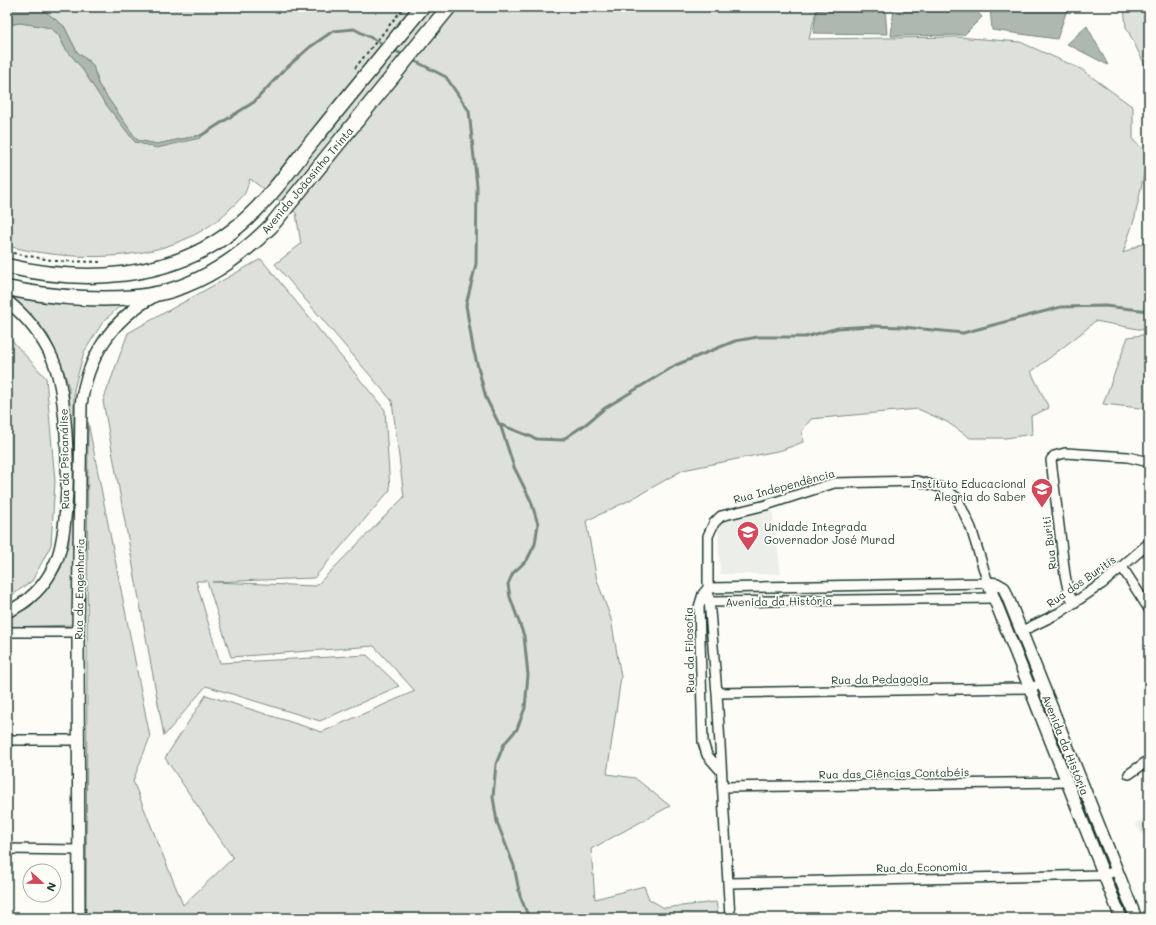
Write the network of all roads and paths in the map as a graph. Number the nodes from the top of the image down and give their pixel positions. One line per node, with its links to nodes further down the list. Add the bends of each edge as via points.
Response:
1 (422, 7): 5 (main road, Avenida Joãosinho Trinta, via 269,194 216,243 160,266 118,274 56,274)
2 (449, 7): 7 (main road, Avenida Joãosinho Trinta, via 256,241 231,260 192,281)
3 (7, 252): 4 (path, via 54,261)
4 (107, 262)
5 (7, 266)
6 (7, 288): 7 (main road, Avenida Joãosinho Trinta, via 69,297)
7 (160, 293): 21 (street, Rua da Engenharia, via 134,308 106,336 88,370 83,389)
8 (7, 301): 18 (street, Rua da Psicanálise, via 35,329 53,360 62,390 66,442 65,520 56,563 31,597)
9 (1149, 462): 16 (street, Rua Buriti, via 1128,457 1065,453 1054,456 1051,460 1065,575 1069,594)
10 (1149, 543): 11 (street, Rua dos Buritís)
11 (1122, 567): 16 (street, Rua dos Buritís); 17 (street)
12 (988, 583): 13 (street, Avenida da História); 13 (street, Rua Independência, via 971,528 954,494 943,488 917,481 876,481 834,483 766,505 721,516 714,523 708,536); 14 (street, Avenida da História); 19 (street, Avenida da História, via 1004,588)
13 (708, 588): 15 (street, Rua da Filosofia); 28 (street, Rua da Filosofia, via 699,606 703,742 707,755)
14 (993, 598): 15 (street, Avenida da História); 23 (street, Avenida da História)
15 (709, 602): 24 (street, Rua da Filosofia)
16 (1074, 603): 19 (street, Rua dos Buritís)
17 (1149, 610)
18 (7, 612)
19 (1022, 631): 22 (street, Avenida da História)
20 (7, 632): 21 (street)
21 (78, 632): 26 (street, Rua da Engenharia)
22 (1042, 684): 23 (street, Rua da Pedagogia); 34 (street, Avenida da História)
23 (1030, 688): 24 (street, Rua da Pedagogia); 30 (street, Avenida da História)
24 (717, 693): 28 (street, Rua da Filosofia)
25 (7, 740): 26 (street)
26 (78, 740): 33 (street, Rua da Engenharia)
27 (1149, 760): 29 (street)
28 (721, 771): 31 (street, Rua da Filosofia)
29 (1129, 774)
30 (1067, 782): 31 (street, Rua das Ciências Contabéis); 35 (street, Avenida da História)
31 (722, 787): 36 (street, Rua da Filosofia)
32 (7, 849): 33 (street)
33 (79, 850): 37 (street, Rua da Engenharia)
34 (1116, 871): 35 (street, Rua da Economia); 40 (street, Avenida da História)
35 (1104, 875): 36 (street, Rua da Economia); 39 (street, Avenida da História)
36 (728, 883): 38 (street, Rua da Filosofia)
37 (79, 918)
38 (730, 918)
39 (1121, 918)
40 (1136, 918)

